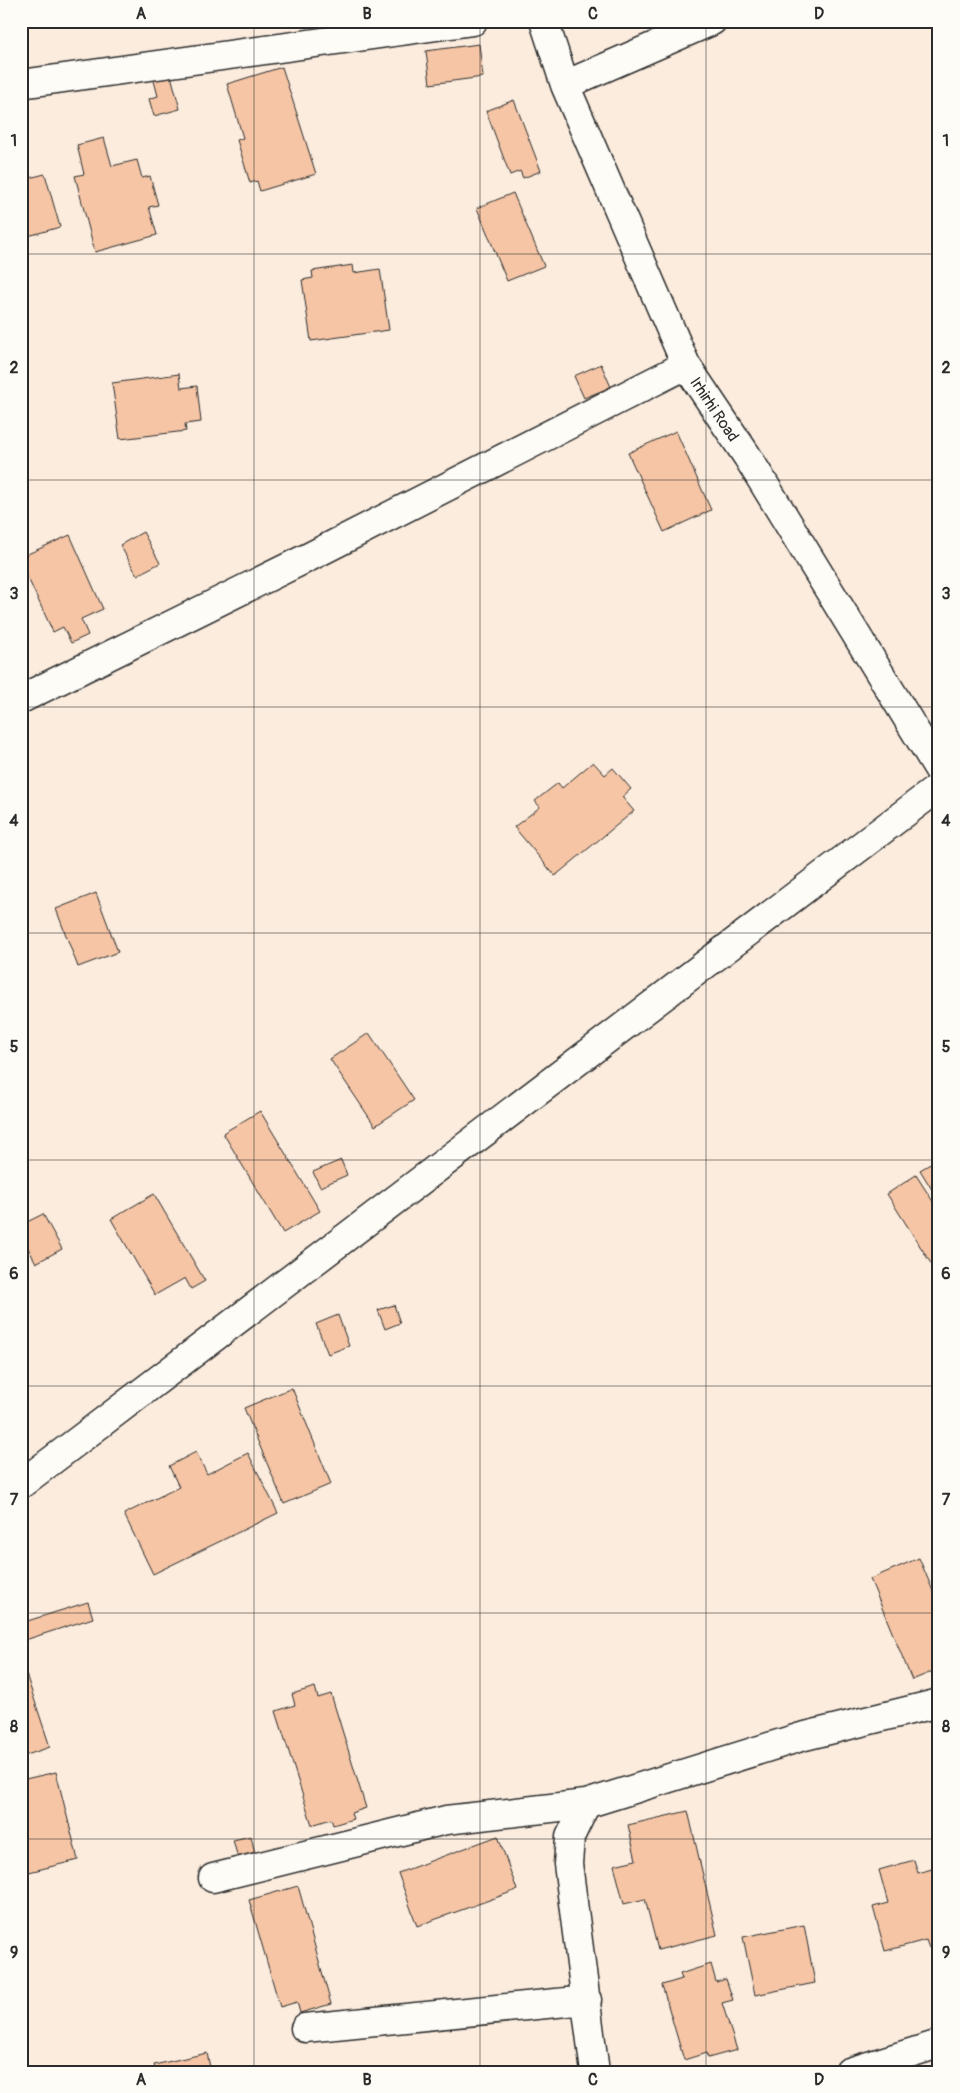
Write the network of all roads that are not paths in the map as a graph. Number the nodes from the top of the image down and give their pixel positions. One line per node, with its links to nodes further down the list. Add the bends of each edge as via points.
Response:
1 (473, 21): 4 (street)
2 (544, 21): 5 (street, Irhirhi Road)
3 (712, 21): 5 (street)
4 (21, 84)
5 (565, 85): 6 (street, Irhirhi Road)
6 (686, 365): 7 (street, via 312,556); 8 (street, Irhirhi Road, via 747,456)
7 (21, 699)
8 (939, 770)
9 (939, 787): 10 (street)
10 (21, 1484)
11 (939, 1703): 12 (street, via 802,1737)
12 (586, 1804): 13 (street, via 446,1820); 14 (street, via 570,1837 568,1864)
13 (213, 1878)
14 (587, 2000): 15 (street); 17 (street)
15 (305, 2028)
16 (939, 2044): 18 (street)
17 (595, 2072)
18 (849, 2072)

